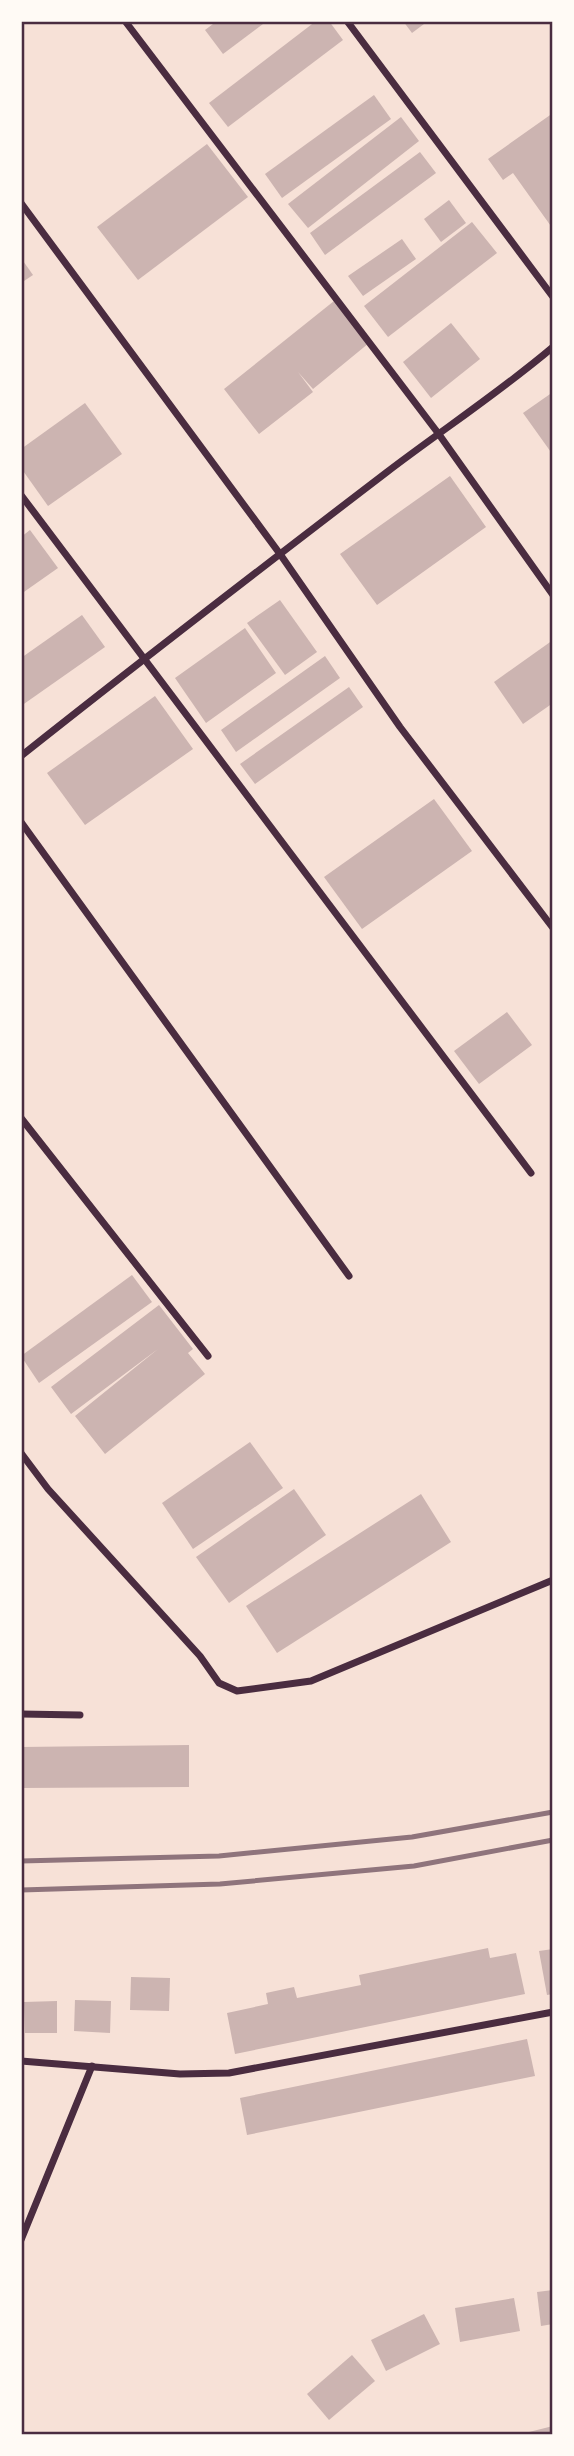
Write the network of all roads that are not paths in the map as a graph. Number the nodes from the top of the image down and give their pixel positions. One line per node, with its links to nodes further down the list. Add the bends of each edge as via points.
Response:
1 (125, 21): 6 (street)
2 (347, 21): 4 (street)
3 (21, 203): 8 (street)
4 (552, 293)
5 (553, 347): 6 (street)
6 (438, 433): 8 (street); 9 (street)
7 (21, 495): 10 (street)
8 (279, 554): 10 (street); 13 (street, via 400,727)
9 (553, 595)
10 (144, 659): 11 (street); 15 (street)
11 (21, 756)
12 (21, 822): 16 (street)
13 (553, 928)
14 (21, 1118): 17 (street)
15 (531, 1173)
16 (349, 1276)
17 (208, 1356)
18 (21, 1453): 19 (street, via 219,1683 237,1691 311,1681)
19 (553, 1580)
20 (21, 1714): 21 (street)
21 (80, 1715)
22 (553, 2012): 24 (street, via 229,2073)
23 (21, 2061): 24 (street)
24 (92, 2066): 25 (street)
25 (21, 2240)

